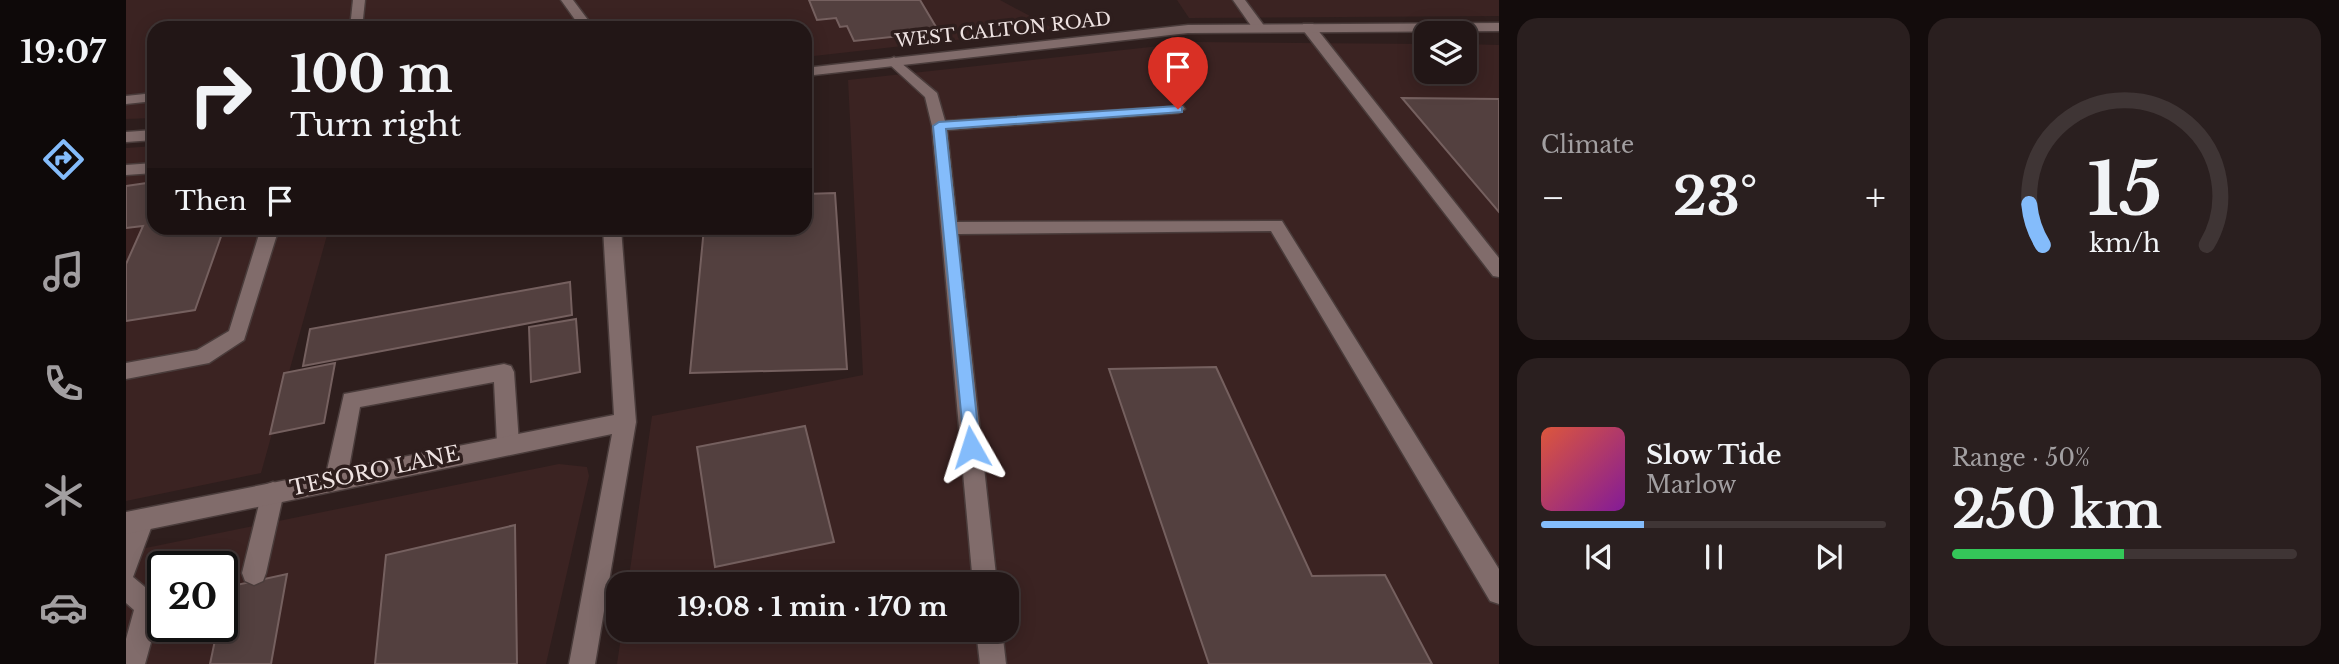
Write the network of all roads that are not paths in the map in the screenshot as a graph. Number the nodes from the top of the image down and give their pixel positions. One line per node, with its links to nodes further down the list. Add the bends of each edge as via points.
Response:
1 (359, 0): 4 (main road)
2 (567, 0): 5 (main road)
3 (1239, 0): 6 (main road)
4 (357, 21)
5 (583, 21)
6 (1258, 27): 7 (main road, WEST CALTON ROAD); 9 (main road, WEST CALTON ROAD, via 1174,30)
7 (1308, 27): 8 (main road, WEST CALTON ROAD); 22 (main road)
8 (1499, 27)
9 (894, 61): 10 (main road, WEST CALTON ROAD); 14 (main road, via 932,96)
10 (812, 71)
11 (147, 98): 12 (main road)
12 (126, 100)
13 (1178, 109): 14 (main road)
14 (939, 126): 19 (main road)
15 (147, 136): 16 (main road)
16 (126, 137)
17 (147, 168): 18 (main road)
18 (126, 170)
19 (950, 228): 30 (main road); 33 (main road, via 1276,225)
20 (268, 235): 23 (main road, via 237,335 202,357)
21 (612, 235): 24 (main road)
22 (1499, 271)
23 (126, 371)
24 (625, 422): 25 (main road, TESORO LANE); 36 (main road)
25 (508, 443): 26 (main road, TESORO LANE); 26 (main road, via 504,372 351,400)
26 (337, 480): 27 (main road, TESORO LANE)
27 (273, 492): 28 (main road, TESORO LANE); 31 (main road)
28 (134, 521): 29 (main road)
29 (126, 568)
30 (984, 572)
31 (254, 573)
32 (126, 586): 35 (main road, via 148,606)
33 (1499, 592)
34 (990, 642): 37 (main road)
35 (132, 664)
36 (582, 664)
37 (993, 664)

